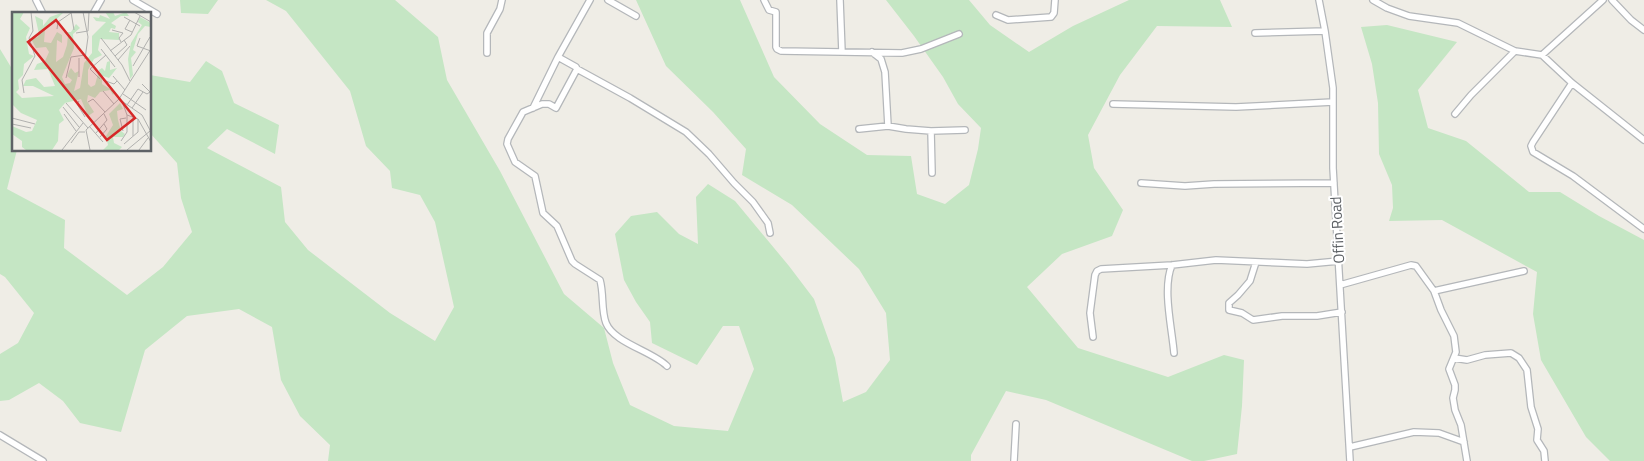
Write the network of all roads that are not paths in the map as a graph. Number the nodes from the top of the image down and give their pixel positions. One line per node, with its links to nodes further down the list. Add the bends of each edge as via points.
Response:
1 (36, 0): 14 (street)
2 (101, 0): 15 (street)
3 (133, 0): 16 (street)
4 (502, 0): 26 (street, via 487,33)
5 (590, 0): 28 (street)
6 (608, 0): 18 (street)
7 (764, 0): 24 (street, via 769,10 776,12 777,50)
8 (840, 0): 24 (street)
9 (1055, 0): 17 (street, via 1051,17 1008,20)
10 (1319, 0): 20 (street, Offin Road)
11 (1373, 0): 23 (street, via 1409,16 1458,23)
12 (1603, 0): 27 (street)
13 (1612, 0): 19 (street)
14 (42, 12)
15 (94, 12)
16 (157, 14)
17 (996, 15)
18 (636, 16)
19 (1644, 30)
20 (1325, 31): 21 (street); 31 (street, Offin Road)
21 (1255, 33)
22 (959, 34): 25 (street, via 920,50)
23 (1515, 51): 27 (street); 34 (street)
24 (842, 52): 25 (street)
25 (872, 52): 35 (street, via 881,58 885,72)
26 (487, 53)
27 (1542, 55): 30 (street)
28 (558, 57): 29 (street); 33 (street)
29 (577, 70): 33 (street, via 556,108 542,104); 44 (street, via 686,132 753,202 768,223)
30 (1572, 83): 39 (street); 43 (street, via 1533,142 1533,152 1573,176)
31 (1333, 102): 32 (street, via 1236,107); 41 (street, Offin Road)
32 (1113, 104)
33 (533, 108): 55 (street, via 523,112 508,139 515,162 536,176 543,213 556,226 574,264 600,280 604,316 610,331)
34 (1455, 114)
35 (888, 126): 36 (street); 38 (street)
36 (859, 129)
37 (965, 130): 38 (street)
38 (931, 131): 40 (street)
39 (1644, 140)
40 (932, 173)
41 (1334, 183): 42 (street); 45 (street, Offin Road)
42 (1141, 184)
43 (1644, 229)
44 (770, 233)
45 (1339, 261): 46 (street, via 1313,264); 49 (street, Offin Road)
46 (1256, 262): 47 (street, via 1216,260); 51 (street, via 1250,281 1228,303 1229,310 1254,320)
47 (1172, 265): 52 (street, via 1097,271 1090,313); 53 (street, via 1168,296)
48 (1524, 270): 50 (street)
49 (1340, 285): 50 (street, via 1414,265); 51 (street, Offin Road)
50 (1434, 291): 54 (street, via 1454,336)
51 (1342, 312): 59 (street, Offin Road)
52 (1093, 337)
53 (1174, 352)
54 (1454, 358): 58 (street, via 1449,369 1455,385 1453,398); 64 (street, via 1467,360 1511,353 1522,361 1528,374 1537,440 1544,451)
55 (667, 366)
56 (1016, 424): 61 (street)
57 (0, 435): 60 (street)
58 (1464, 442): 59 (street, via 1439,433 1414,432); 63 (street)
59 (1350, 447): 62 (street, Offin Road)
60 (43, 461)
61 (1014, 461)
62 (1350, 461)
63 (1467, 461)
64 (1545, 461)

